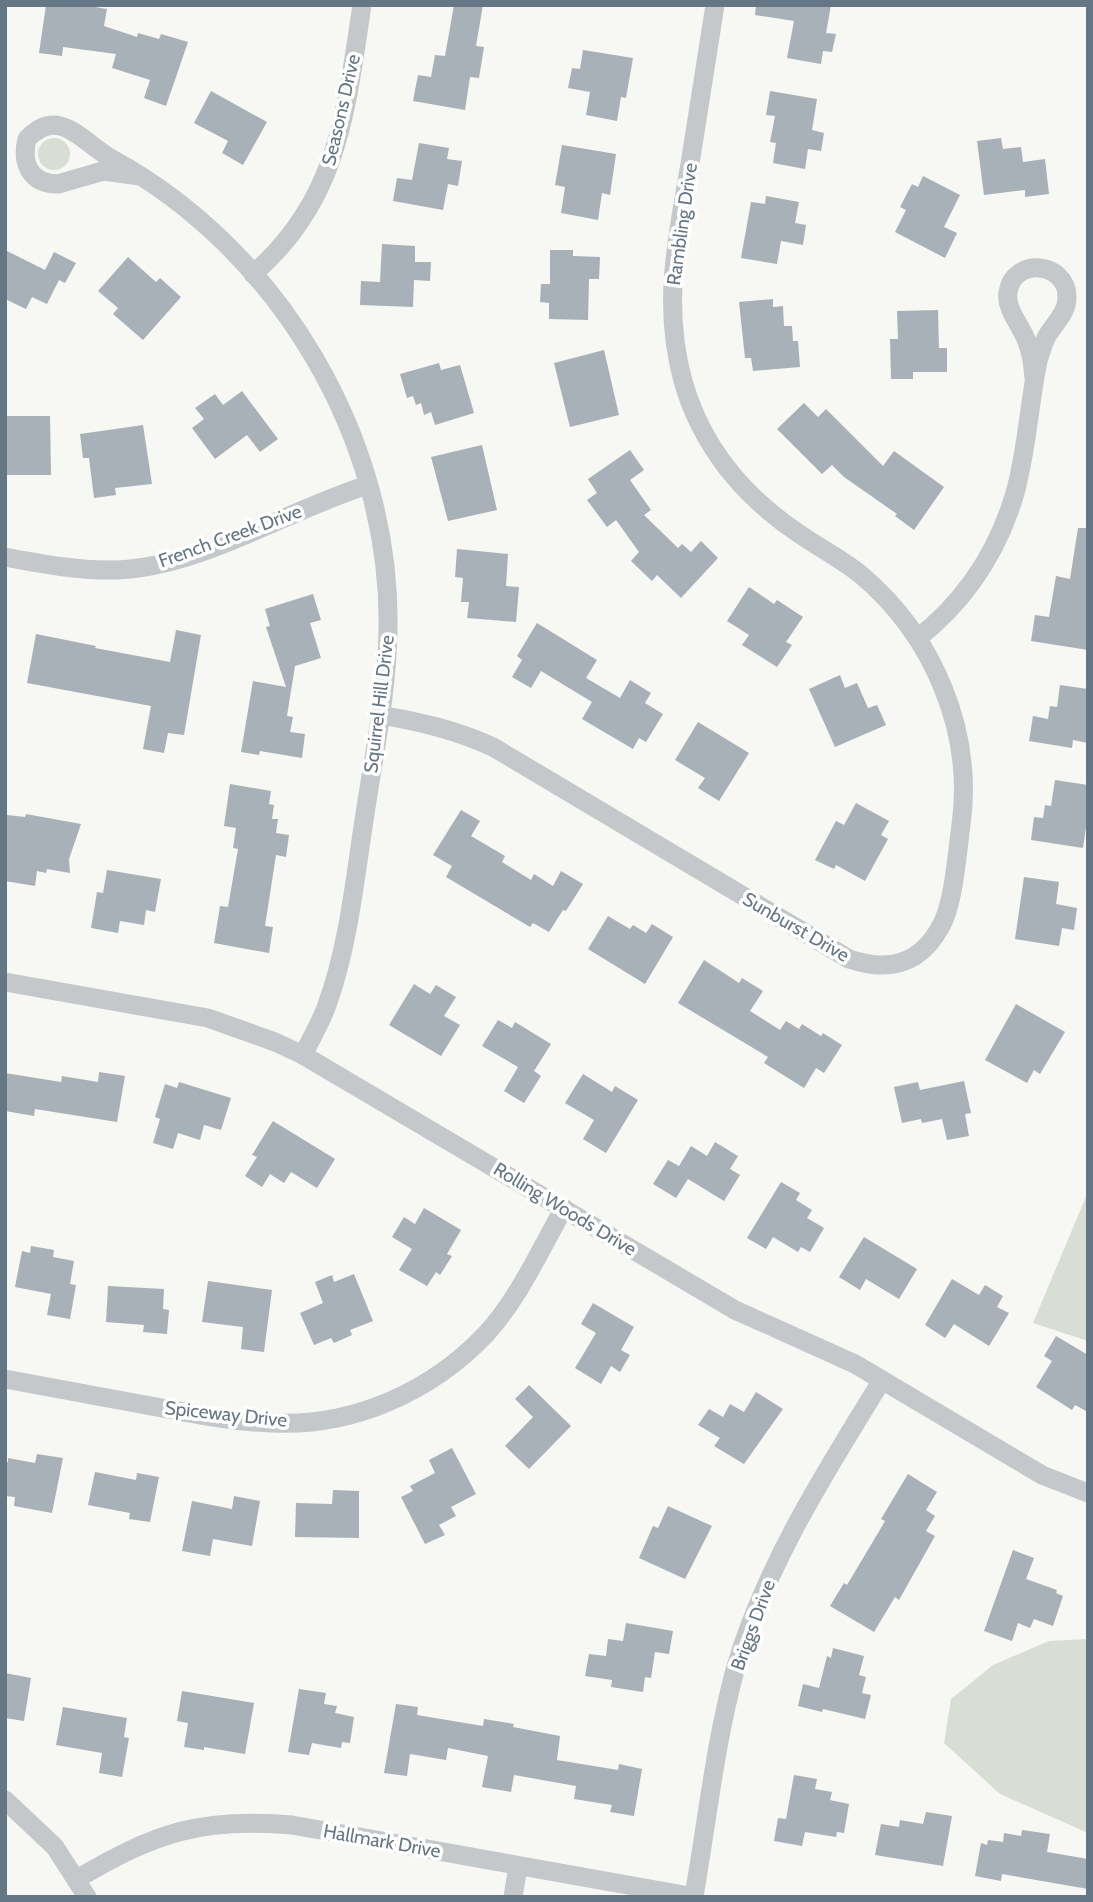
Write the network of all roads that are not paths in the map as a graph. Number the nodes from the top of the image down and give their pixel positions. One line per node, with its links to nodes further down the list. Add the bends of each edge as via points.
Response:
1 (362, 5): 4 (street, Seasons Drive, via 347,102 331,163 289,238)
2 (715, 5): 8 (street, Rambling Drive, via 672,273 676,352 691,410 714,451 751,495 796,532 858,572)
3 (140, 176): 3 (street, Squirrel Hill Drive, via 59,124 41,127 27,139 27,169 50,184 103,171); 4 (street, Squirrel Hill Drive, via 214,233)
4 (253, 274): 6 (street, Squirrel Hill Drive, via 290,319 328,380)
5 (1034, 379): 5 (street, via 1045,340 1067,306 1068,296 1063,281 1041,267 1017,275 1008,294 1008,304 1029,346); 8 (street, via 1015,492 998,539 961,597)
6 (368, 485): 7 (street, French Creek Drive, via 163,564 82,569); 9 (street, Squirrel Hill Drive, via 387,594 386,674)
7 (5, 557)
8 (918, 638): 9 (street, Sunburst Drive, via 936,671 958,734 962,813 944,922 925,950 897,964 849,959 493,747 437,725)
9 (380, 715): 11 (street, Squirrel Hill Drive, via 340,962 326,1008)
10 (11, 982): 11 (street, Rolling Woods Drive, via 208,1018)
11 (303, 1055): 12 (street, Rolling Woods Drive)
12 (564, 1208): 13 (street, Spiceway Drive, via 505,1309 471,1348 428,1383 352,1415 272,1423); 14 (street, Rolling Woods Drive, via 735,1310)
13 (5, 1379)
14 (882, 1380): 15 (street, Rolling Woods Drive, via 1042,1475); 21 (street, Briggs Drive, via 787,1543 744,1642 727,1706)
15 (1088, 1493)
16 (5, 1800): 18 (street, via 55,1847)
17 (519, 1866): 18 (street, Hallmark Drive, via 292,1825 227,1823 163,1835); 20 (street); 21 (street, Hallmark Drive)
18 (77, 1879): 19 (street)
19 (87, 1897)
20 (513, 1897)
21 (695, 1897)

